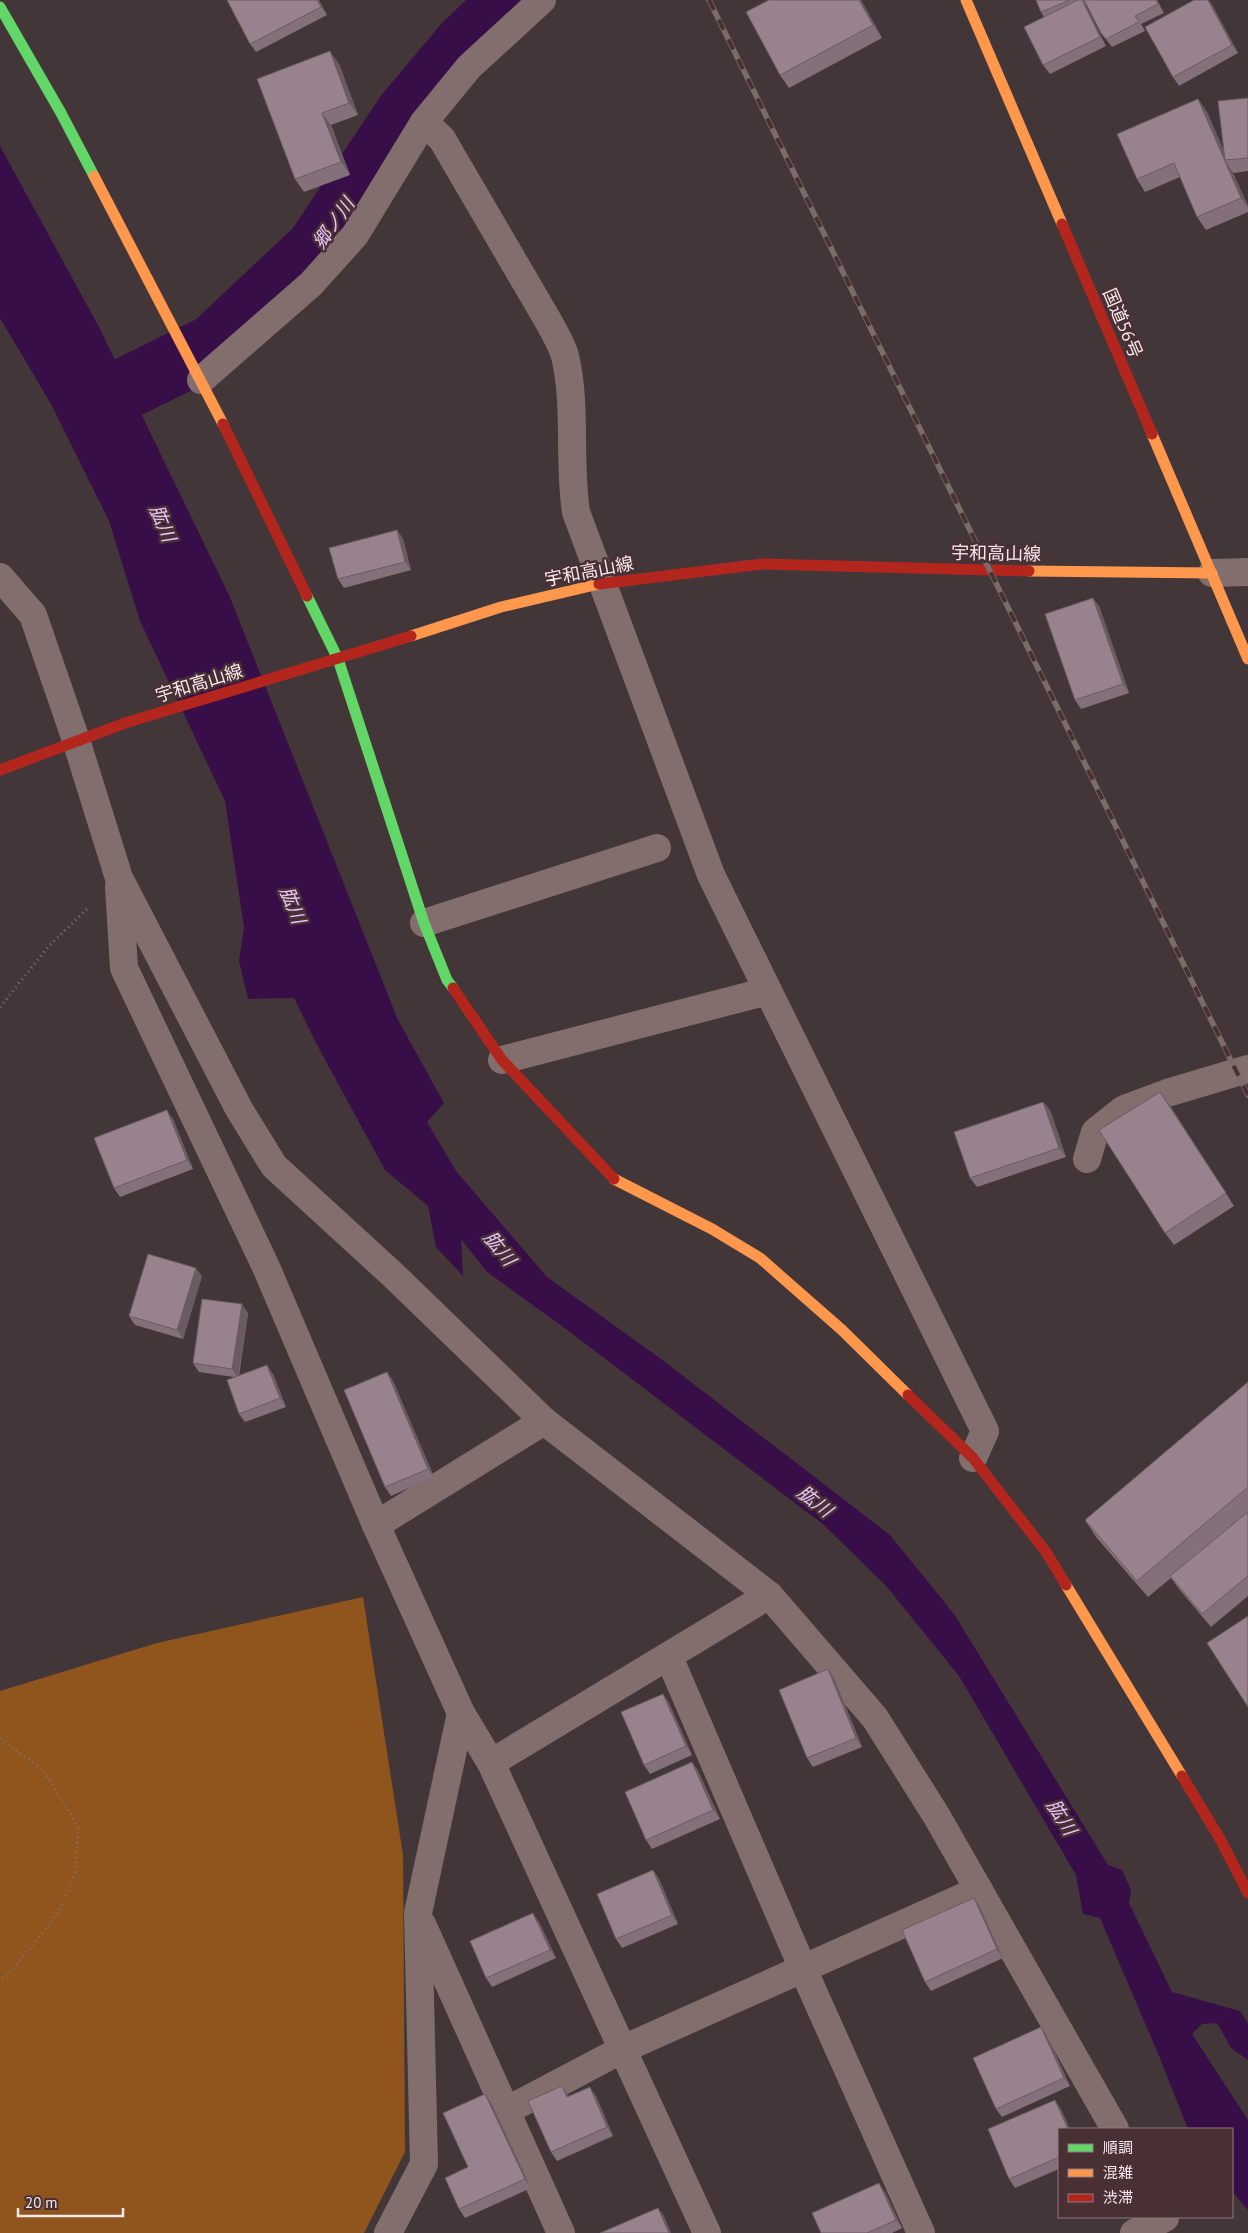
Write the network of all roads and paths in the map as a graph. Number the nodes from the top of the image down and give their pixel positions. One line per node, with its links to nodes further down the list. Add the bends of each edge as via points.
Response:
1 (542, 0): 4 (street, via 469,67)
2 (966, 0): 7 (main road, 国道56号)
3 (0, 6): 5 (main road, via 61,113)
4 (424, 122): 5 (street, via 355,235 311,284); 9 (street, via 442,139 550,324 564,354 571,393 571,484 576,512)
5 (201, 380): 11 (main road)
6 (1248, 572): 7 (street)
7 (1212, 573): 9 (main road, 宇和高山線, via 762,564); 10 (main road, 国道56号)
8 (0, 577): 12 (street, via 33,616)
9 (602, 583): 11 (main road, 宇和高山線, via 501,607); 17 (street, via 711,875)
10 (1248, 659)
11 (338, 660): 12 (main road, 宇和高山線); 16 (main road)
12 (76, 740): 13 (main road, 宇和高山線); 15 (street)
13 (0, 770)
14 (657, 848): 16 (street)
15 (119, 878): 18 (path, via 48,947); 22 (street, via 239,1109 274,1166 392,1274); 24 (street, via 124,968 266,1267)
16 (424, 923): 19 (main road, via 447,980)
17 (768, 991): 19 (street); 23 (street, via 985,1431)
18 (0, 1006)
19 (502, 1060): 23 (main road, via 611,1178 712,1229 760,1258 842,1330)
20 (1248, 1069): 21 (street, via 1124,1109 1095,1132)
21 (1087, 1159)
22 (544, 1421): 24 (street); 25 (street)
23 (974, 1458): 31 (main road, via 1046,1552 1220,1839)
24 (376, 1525): 27 (street)
25 (769, 1595): 26 (street); 30 (street, via 875,1718)
26 (669, 1657): 29 (street); 33 (street)
27 (461, 1713): 29 (street); 32 (street)
28 (0, 1739): 34 (path, via 42,1768 78,1826 76,1871 59,1912 8,1975)
29 (491, 1763): 35 (street)
30 (979, 1890): 33 (street); 37 (street)
31 (1248, 1894)
32 (418, 1913): 36 (street); 39 (street, via 424,2164)
33 (802, 1969): 35 (street); 42 (street)
34 (0, 1980)
35 (623, 2050): 36 (street); 41 (street)
36 (506, 2111): 40 (street)
37 (1114, 2128)
38 (1168, 2223): 43 (street)
39 (388, 2233)
40 (561, 2233)
41 (707, 2233)
42 (921, 2233)
43 (1134, 2233)

